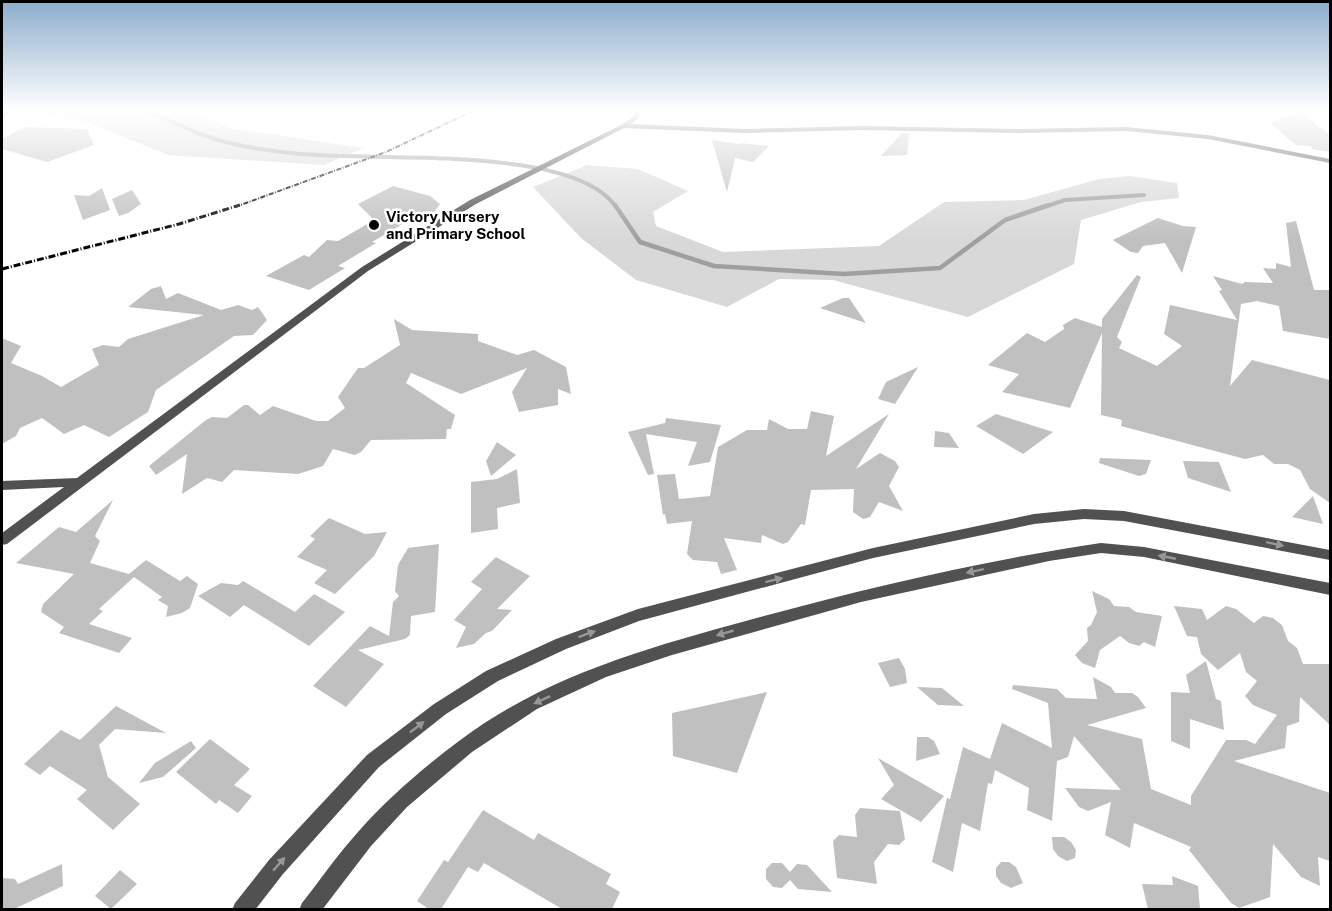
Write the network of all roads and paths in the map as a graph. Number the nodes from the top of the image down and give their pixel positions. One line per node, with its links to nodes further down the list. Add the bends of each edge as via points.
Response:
1 (569, 154): 4 (street, via 473,202 365,269)
2 (1292, 154): 3 (street)
3 (1330, 161)
4 (81, 482): 5 (street); 6 (street)
5 (2, 486)
6 (2, 540)
7 (1330, 555): 9 (street, one-way to 7, via 373,761 440,709 492,676 638,615 873,553 1034,519 1084,514 1124,516)
8 (1330, 589): 10 (street, one-way to 10, via 1144,552 1101,548 861,596 672,648 602,671 531,704 466,746 363,839)
9 (242, 909)
10 (309, 909)

